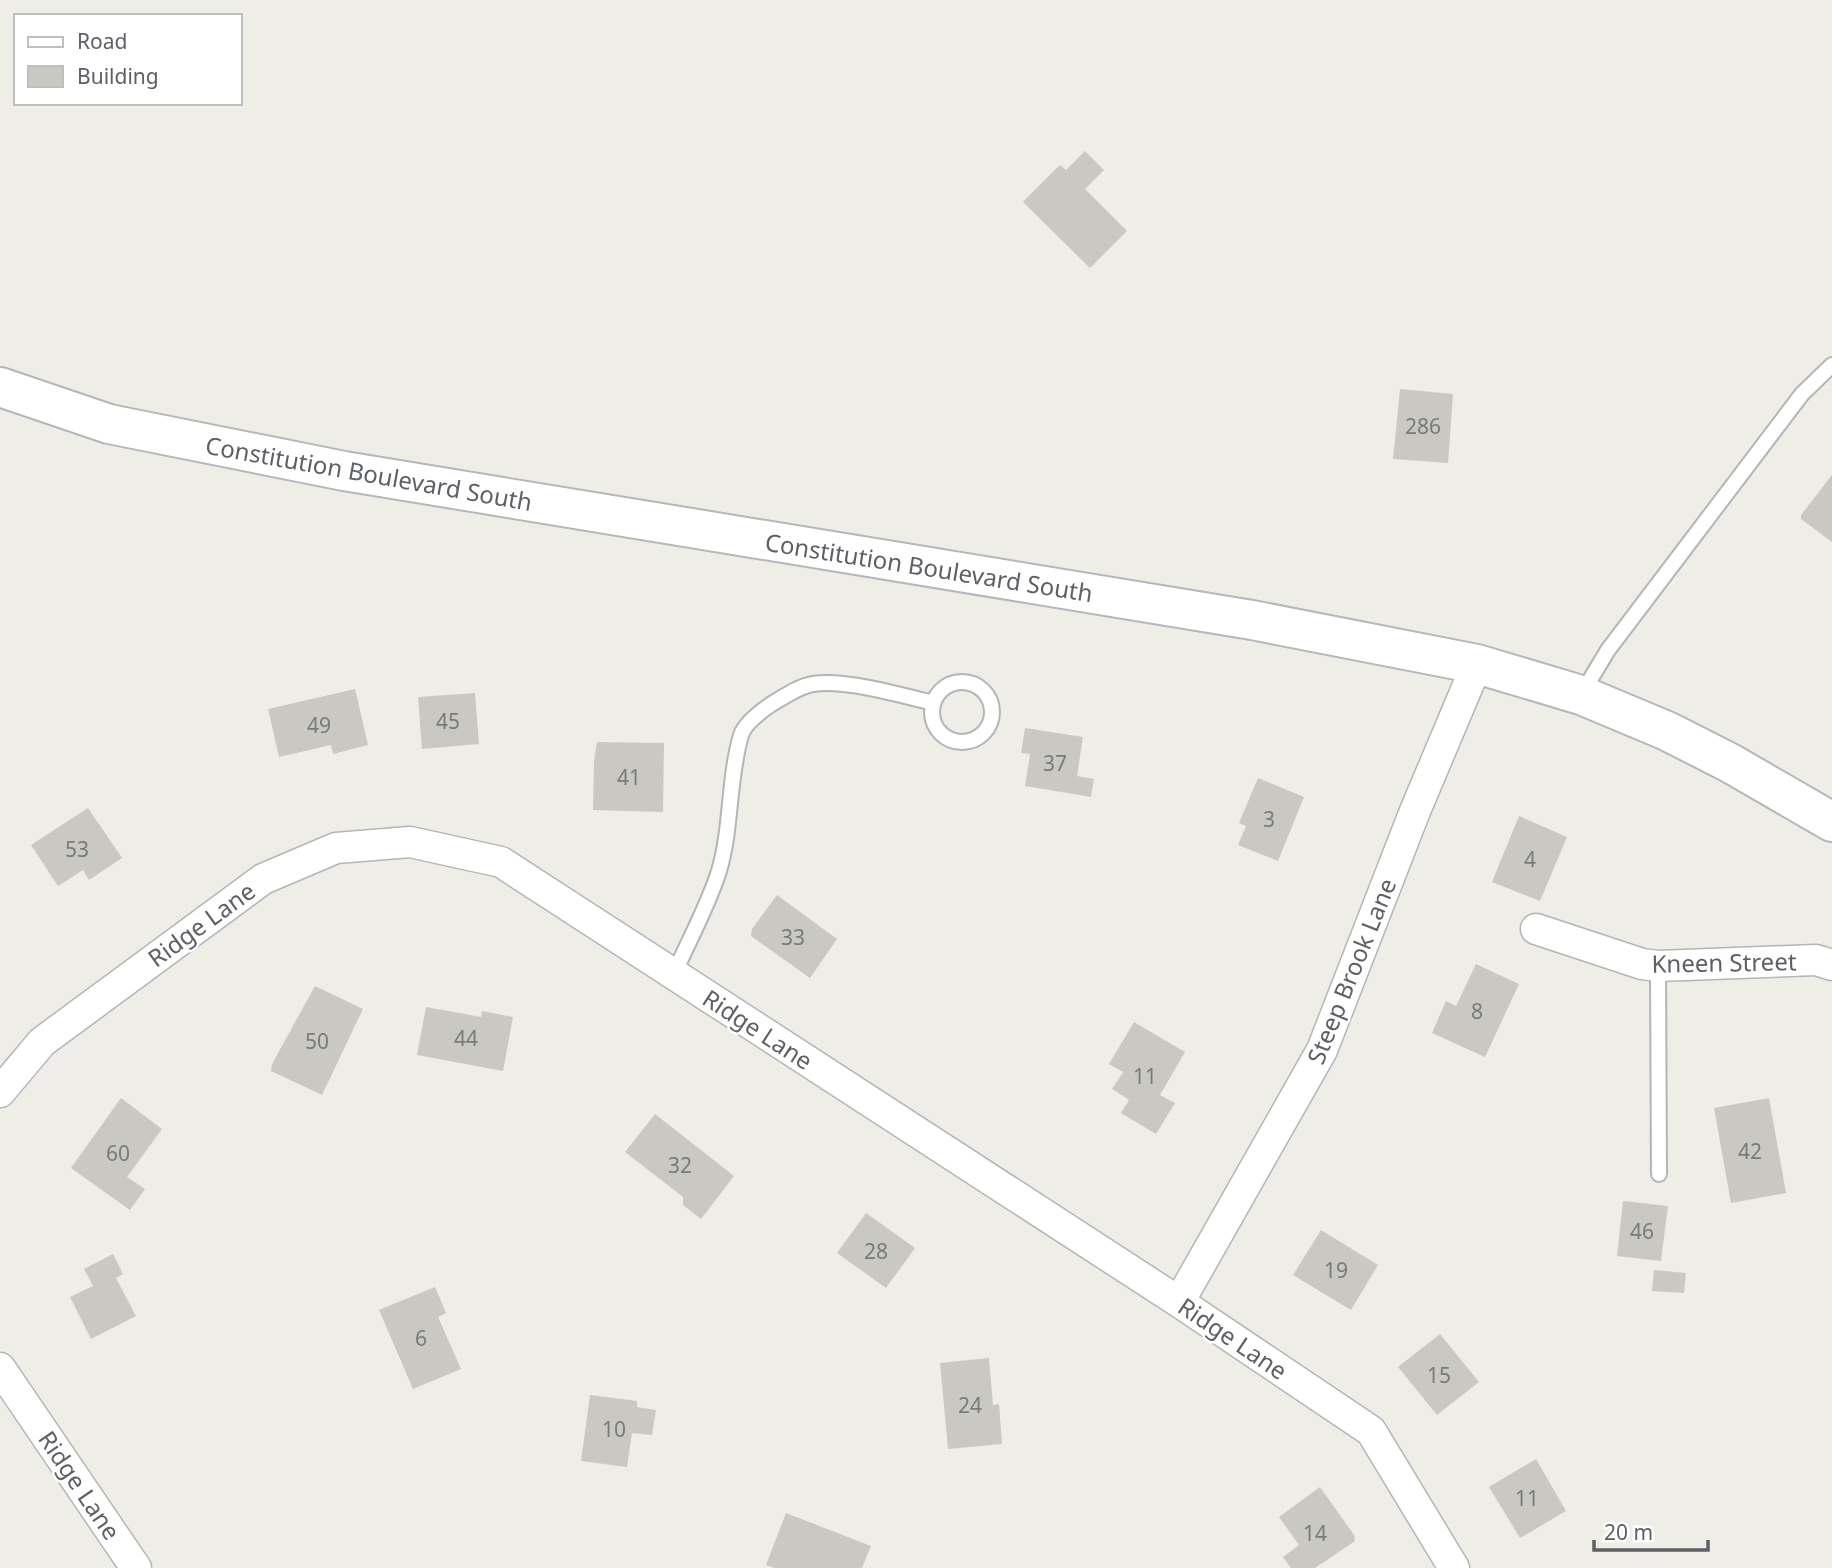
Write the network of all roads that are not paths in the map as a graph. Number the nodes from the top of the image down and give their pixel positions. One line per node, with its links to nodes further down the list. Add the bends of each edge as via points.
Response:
1 (1832, 365): 4 (lane, via 1802,394 1608,650)
2 (0, 387): 3 (main road, Constitution Boulevard South, via 109,424 344,471 1252,620)
3 (1477, 664): 4 (main road, Constitution Boulevard South); 13 (street, Steep Brook Lane, via 1322,1050)
4 (1581, 695): 6 (main road, Constitution Boulevard South, via 1667,731)
5 (933, 703): 5 (lane, via 934,723 948,738 967,742 990,724 992,704 973,683 945,687); 10 (lane, via 890,692 811,684 760,712 742,731 719,871)
6 (1832, 822)
7 (1536, 929): 9 (street, Kneen Street)
8 (1832, 965): 9 (street, Kneen Street, via 1816,960)
9 (1658, 966): 12 (lane)
10 (674, 974): 11 (street, Ridge Lane, via 502,862 410,842 336,848 263,878 42,1042); 13 (street, Ridge Lane)
11 (0, 1092)
12 (1659, 1174)
13 (1179, 1302): 16 (street, Ridge Lane, via 1371,1431)
14 (0, 1368): 15 (street, Ridge Lane)
15 (136, 1568)
16 (1454, 1568)

